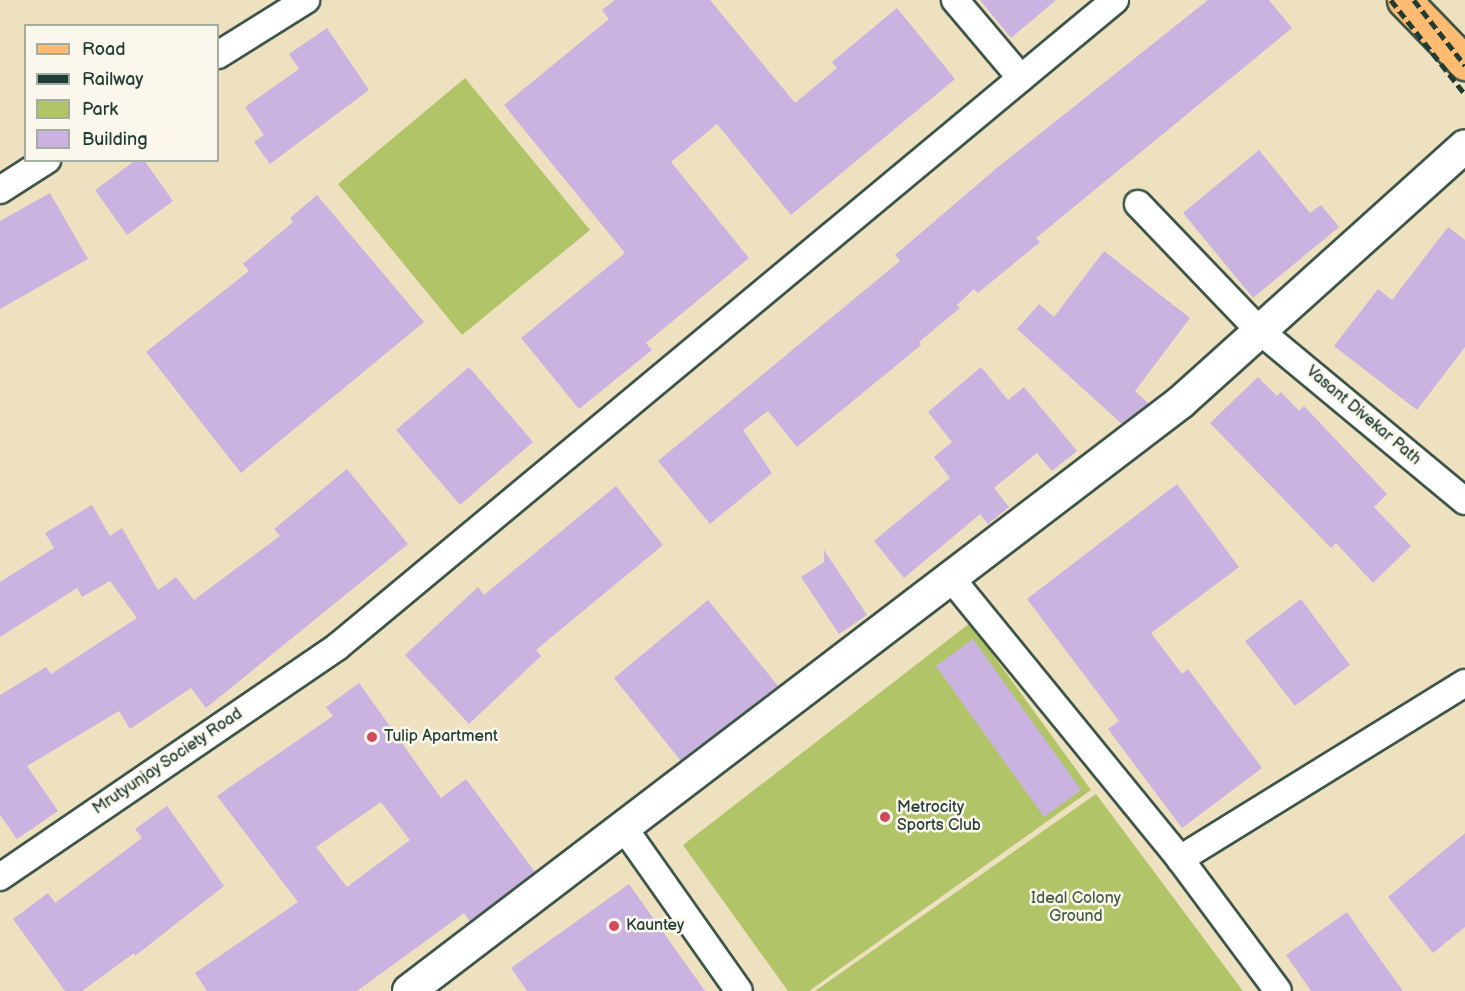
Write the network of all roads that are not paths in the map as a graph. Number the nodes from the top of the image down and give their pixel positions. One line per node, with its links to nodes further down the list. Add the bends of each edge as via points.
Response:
1 (306, 0): 5 (street)
2 (955, 0): 7 (street)
3 (1115, 0): 7 (street, Mrutyunjay Society Road)
4 (1404, 0): 6 (main road)
5 (219, 54)
6 (1465, 63)
7 (1021, 78): 18 (street, Mrutyunjay Society Road, via 337,647)
8 (1465, 146): 12 (street)
9 (44, 162): 10 (street)
10 (0, 190)
11 (1138, 204): 12 (street, Vasant Divekar Path)
12 (1260, 331): 13 (street, Vasant Divekar Path); 14 (street, via 1182,402)
13 (1465, 501)
14 (951, 578): 16 (street); 17 (street)
15 (1465, 683): 17 (street)
16 (624, 828): 19 (street); 20 (street)
17 (1180, 858): 21 (street)
18 (0, 877)
19 (409, 991)
20 (739, 991)
21 (1278, 991)

